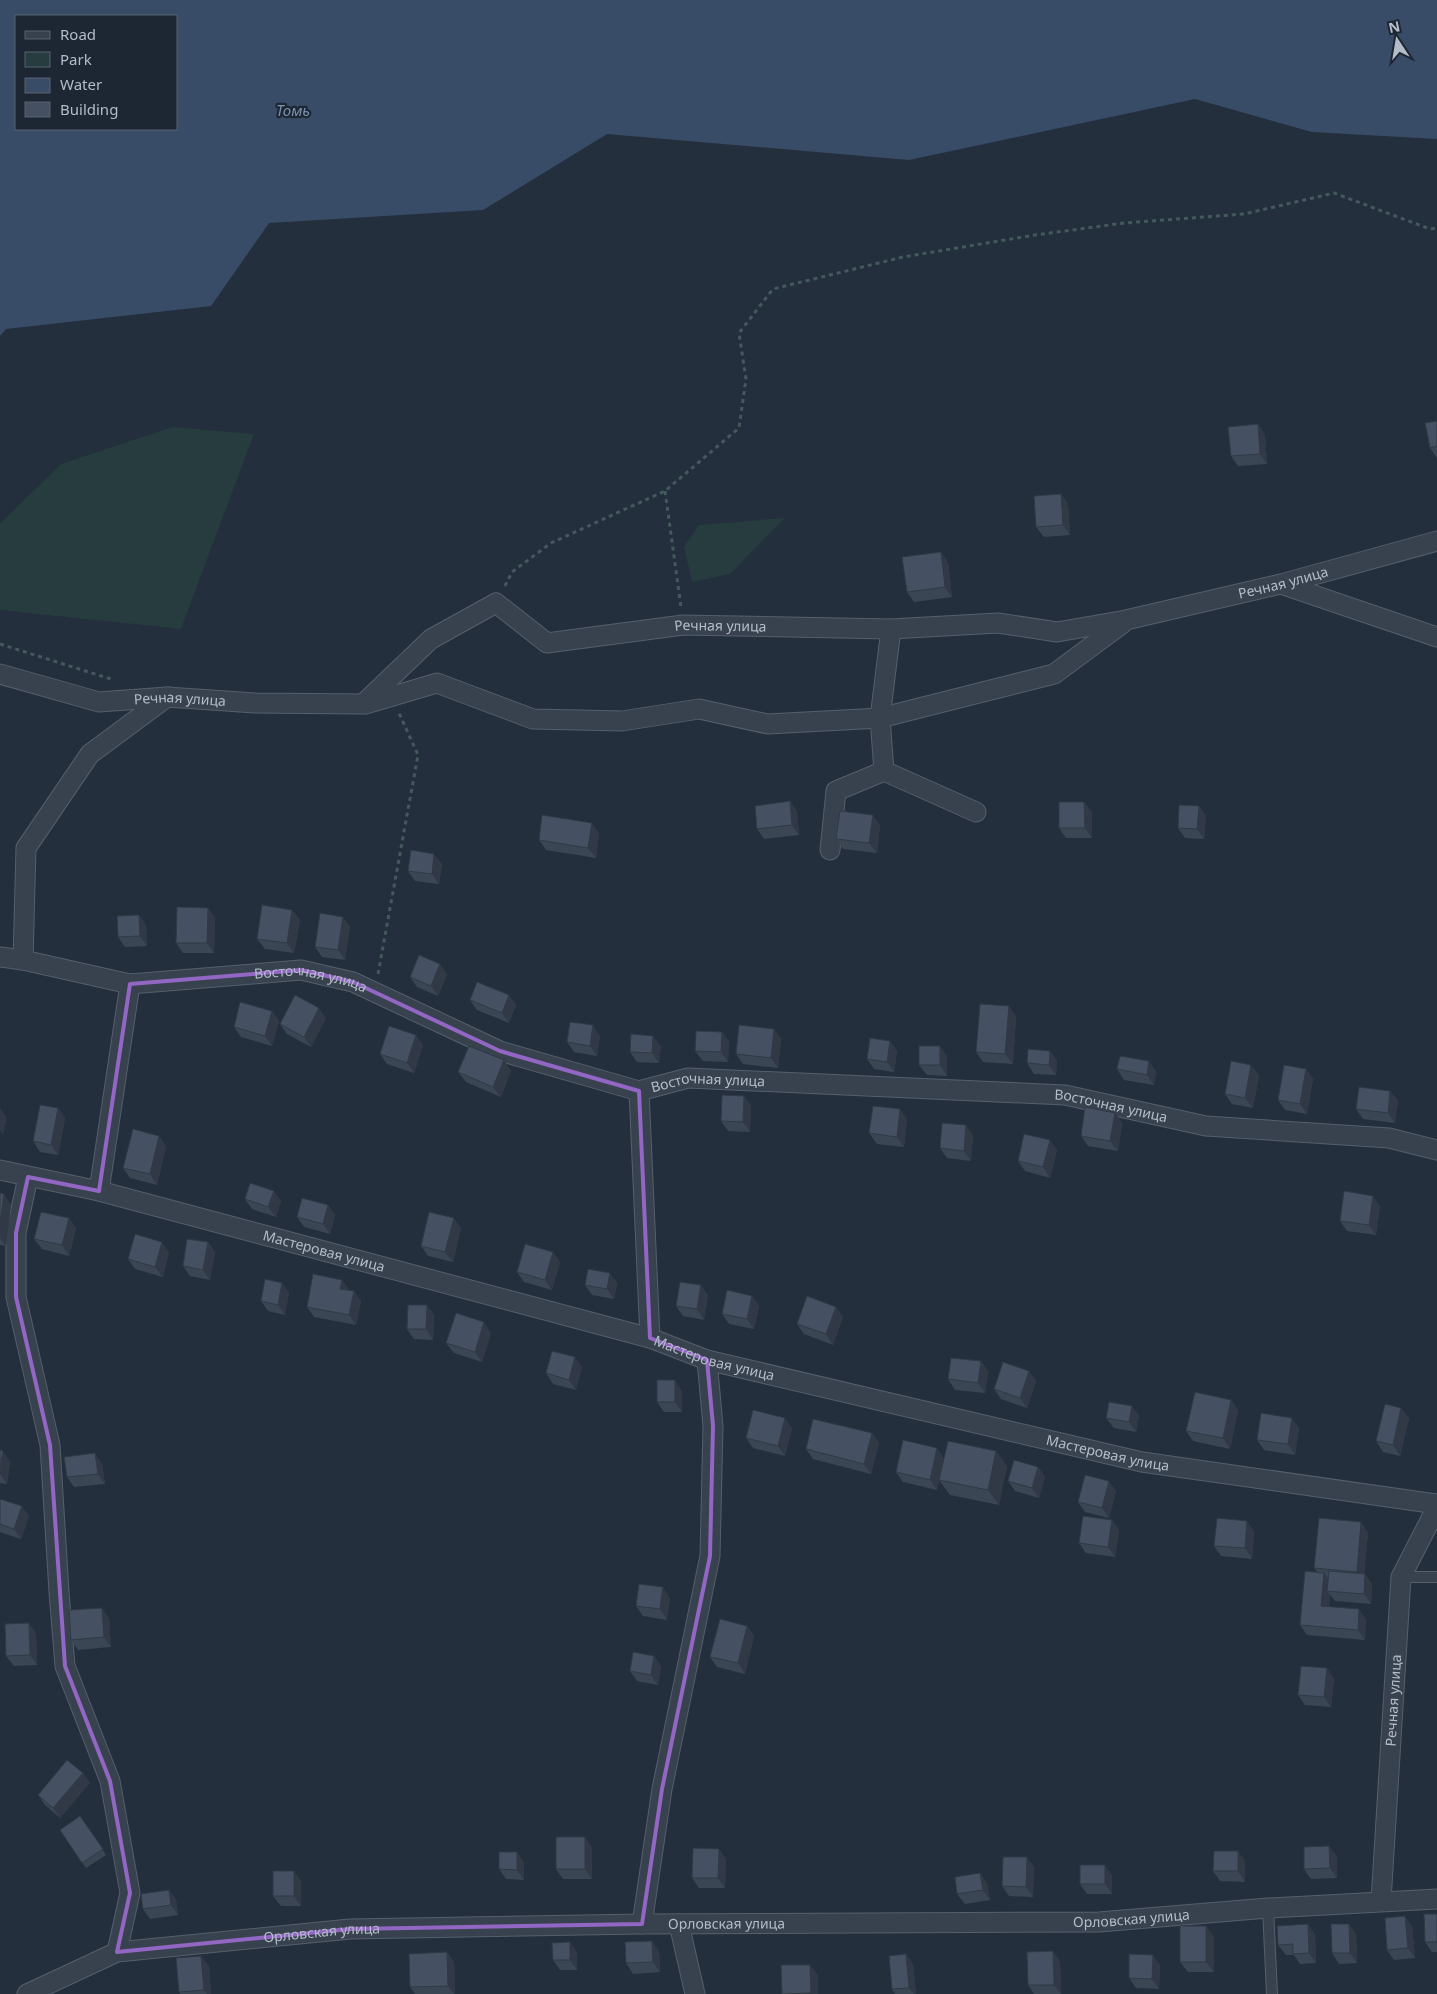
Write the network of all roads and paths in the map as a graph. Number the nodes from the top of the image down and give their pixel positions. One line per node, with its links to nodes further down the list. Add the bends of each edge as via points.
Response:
1 (1437, 228): 2 (path, via 1430,229 1334,193 1244,214 1124,223 903,256 773,289 739,333 746,379 739,428)
2 (665, 491): 5 (path, via 551,543 512,572); 7 (path)
3 (1437, 541): 4 (street, Речная улица)
4 (1282, 584): 6 (street, Речная улица); 9 (street)
5 (496, 603): 7 (street, Речная улица, via 548,643); 15 (street, via 431,639)
6 (1126, 620): 8 (street, Речная улица, via 1057,632 998,623); 16 (street, Речная улица, via 1054,674)
7 (683, 625): 8 (street, Речная улица)
8 (891, 629): 16 (street)
9 (1437, 637)
10 (0, 644): 12 (path)
11 (0, 674): 14 (street, Речная улица, via 99,702)
12 (121, 682)
13 (392, 696): 15 (street, Речная улица); 16 (street, Речная улица, via 437,683 533,719 622,721 699,709 768,724); 23 (path, via 418,755)
14 (167, 697): 15 (street, Речная улица, via 255,703); 21 (street, via 90,754 26,848)
15 (363, 704)
16 (880, 718): 17 (street)
17 (884, 771): 18 (street); 19 (street, via 836,791)
18 (976, 812)
19 (830, 850)
20 (0, 958): 21 (street, Восточная улица)
21 (23, 960): 22 (street, Восточная улица)
22 (130, 984): 23 (street, Восточная улица, via 301,970 353,982); 28 (street)
23 (374, 992): 24 (street, Восточная улица, via 500,1051)
24 (639, 1091): 25 (street, Восточная улица, via 688,1078 1065,1095 1206,1126 1389,1138); 29 (street)
25 (1437, 1150)
26 (0, 1170): 27 (street, Мастеровая улица)
27 (28, 1177): 28 (street, Мастеровая улица); 39 (street, via 16,1233 16,1297 50,1445 65,1666 110,1781 130,1893)
28 (99, 1191): 29 (street, Мастеровая улица)
29 (650, 1338): 30 (street, Мастеровая улица)
30 (707, 1360): 31 (street, Мастеровая улица, via 1142,1462); 37 (street, via 713,1426 710,1556 662,1789)
31 (1437, 1505): 32 (street, Речная улица)
32 (1402, 1577): 33 (lane); 35 (street, Речная улица)
33 (1437, 1577)
34 (1437, 1899): 35 (street, Орловская улица)
35 (1380, 1901): 36 (street, Орловская улица)
36 (1268, 1908): 38 (street, Орловская улица, via 1099,1922); 42 (lane)
37 (642, 1924): 38 (street, Орловская улица); 39 (street, Орловская улица, via 350,1929)
38 (679, 1924): 41 (street)
39 (117, 1952): 40 (street, Орловская улица)
40 (27, 1994)
41 (695, 1994)
42 (1272, 1994)

